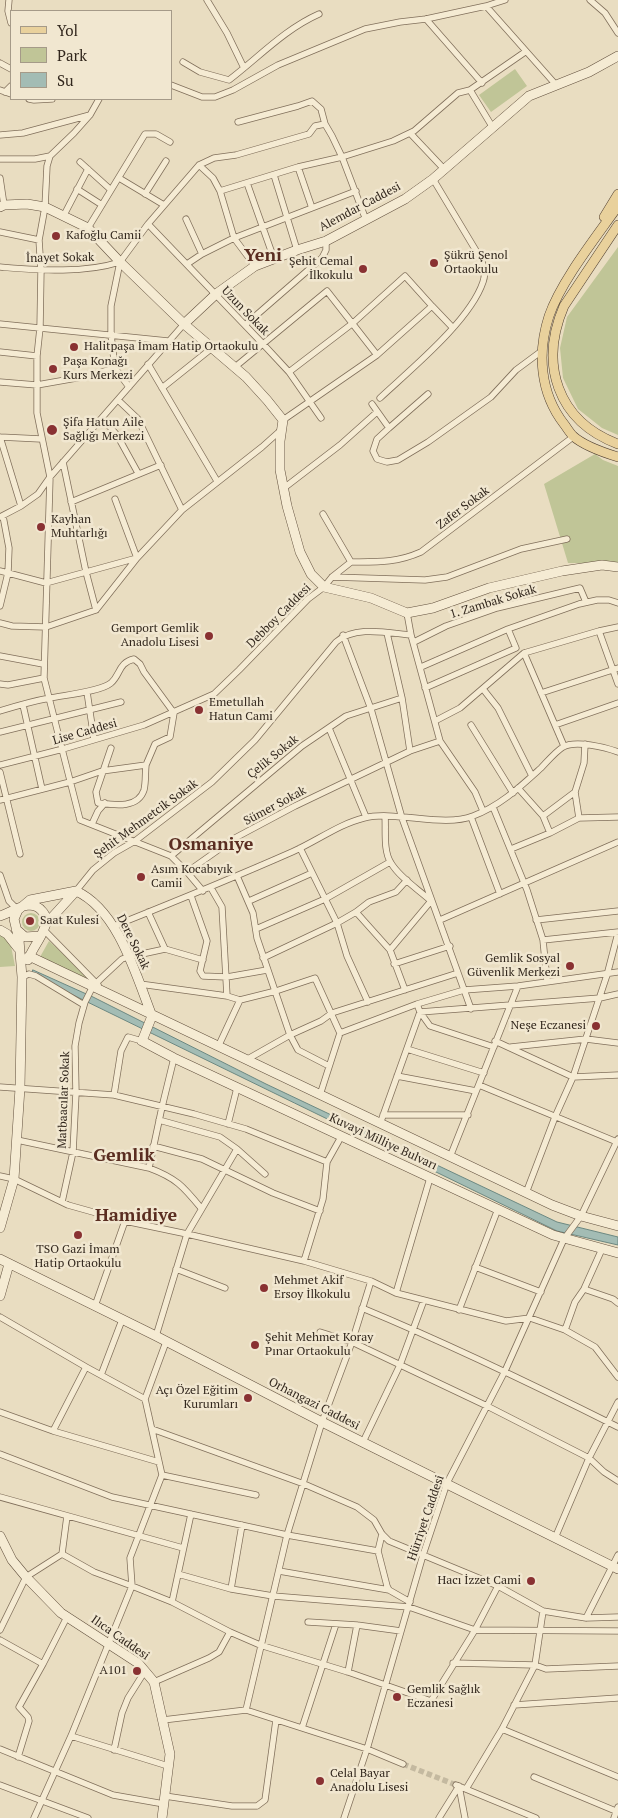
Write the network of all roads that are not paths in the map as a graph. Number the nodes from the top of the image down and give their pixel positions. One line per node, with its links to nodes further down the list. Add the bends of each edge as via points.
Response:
1 (9, 0): 7 (street)
2 (207, 0): 13 (street)
3 (505, 0): 5 (street)
4 (590, 0): 9 (street, via 605,13)
5 (486, 6): 8 (street); 10 (street)
6 (319, 14): 13 (street, via 301,22)
7 (10, 19)
8 (426, 19): 15 (street); 18 (street, via 365,29 278,65)
9 (618, 33)
10 (525, 52): 15 (street); 17 (street)
11 (618, 56): 17 (street, Alemdar Caddesi)
12 (184, 62): 14 (street, via 200,72)
13 (244, 68): 14 (street)
14 (229, 80): 18 (street)
15 (482, 82): 19 (street)
16 (172, 85): 18 (street, via 202,97 215,97)
17 (557, 86): 24 (street, Alemdar Caddesi, via 529,96)
18 (233, 90)
19 (470, 90): 24 (street); 25 (street, via 458,93)
20 (98, 100): 21 (street)
21 (90, 115): 26 (street, via 23,133); 28 (street)
22 (238, 122): 23 (street, via 312,100 321,109)
23 (325, 124): 29 (street); 33 (street, via 315,126 309,134)
24 (493, 128): 36 (street, Alemdar Caddesi)
25 (410, 133): 29 (street); 36 (street)
26 (0, 135)
27 (170, 142): 39 (street, via 156,134 145,134)
28 (50, 156): 30 (street); 52 (street)
29 (342, 157): 34 (street); 45 (street)
30 (0, 159)
31 (166, 160): 46 (street)
32 (80, 162): 35 (street)
33 (199, 164): 44 (street); 49 (street)
34 (298, 167): 37 (street); 53 (street)
35 (88, 169): 42 (street); 43 (street)
36 (444, 169): 40 (street, Alemdar Caddesi)
37 (274, 175): 41 (street); 55 (street)
38 (0, 178): 50 (street)
39 (119, 178): 43 (street); 46 (street)
40 (433, 179): 57 (street, Alemdar Caddesi); 84 (street, via 484,269 484,280 478,293)
41 (247, 183): 44 (street); 61 (street)
42 (77, 189): 48 (street); 54 (street)
43 (111, 190): 48 (street)
44 (220, 191): 64 (street)
45 (356, 191): 53 (street); 57 (street)
46 (145, 194): 49 (street)
47 (618, 194): 69 (main road)
48 (102, 205): 60 (street)
49 (164, 205): 58 (street)
50 (2, 206): 52 (street, via 27,204)
51 (618, 206): 69 (main road)
52 (45, 207): 54 (street); 65 (street)
53 (312, 208): 55 (street)
54 (64, 215): 60 (street)
55 (287, 218): 61 (street); 67 (street)
56 (186, 219): 68 (street)
57 (366, 220): 66 (street, Alemdar Caddesi)
58 (148, 224): 71 (street); 72 (street, Uzun Sokak)
59 (618, 225): 73 (main road)
60 (88, 228): 71 (street)
61 (263, 228): 64 (street); 70 (street)
62 (0, 232): 65 (street)
63 (618, 232): 73 (main road)
64 (234, 238): 68 (street); 74 (street)
65 (39, 240): 76 (street)
66 (326, 241): 67 (street, Alemdar Caddesi); 82 (street, via 322,258)
67 (297, 250): 70 (street, Alemdar Caddesi)
68 (202, 254): 72 (street)
69 (582, 258): 89 (main road, via 558,295 544,338)
70 (274, 259): 74 (street, Alemdar Caddesi)
71 (120, 262): 76 (street, İnayet Sokak, via 102,268); 81 (street); 85 (street, via 110,306)
72 (187, 264): 77 (street, Uzun Sokak)
73 (591, 264): 115 (main road, via 557,320 553,366 563,399 572,414 586,427)
74 (255, 266): 77 (street, Alemdar Caddesi)
75 (0, 268): 76 (street, İnayet Sokak)
76 (41, 270): 83 (street)
77 (216, 294): 81 (street, Alemdar Caddesi); 82 (street, Uzun Sokak)
78 (432, 306): 79 (street, via 404,276); 84 (street); 91 (street)
79 (353, 323): 87 (street, via 327,291); 91 (street); 96 (street)
80 (0, 324): 83 (street)
81 (184, 324): 86 (street, Alemdar Caddesi); 88 (street)
82 (245, 325): 87 (street, Uzun Sokak)
83 (40, 328): 85 (street); 92 (street)
84 (453, 328): 102 (street)
85 (111, 335): 86 (street); 95 (street)
86 (168, 341): 93 (street, Alemdar Caddesi)
87 (263, 344): 94 (street); 96 (street, Uzun Sokak)
88 (212, 348): 94 (street); 100 (street)
89 (544, 350): 110 (street, via 516,370 491,397 468,414 398,460 387,462 377,458 373,451 377,439); 112 (main road, via 544,384 550,402)
90 (0, 352): 92 (street)
91 (378, 355): 104 (street)
92 (37, 356): 98 (street)
93 (148, 364): 99 (street, Alemdar Caddesi); 100 (street)
94 (235, 367): 109 (street)
95 (114, 368): 98 (street); 99 (street)
96 (289, 372): 104 (street, Uzun Sokak)
97 (0, 382): 98 (street)
98 (37, 385): 114 (street, via 36,413)
99 (129, 387): 103 (street, Alemdar Caddesi)
100 (162, 388): 121 (street)
101 (428, 394): 110 (street)
102 (380, 398)
103 (118, 400): 107 (street, Alemdar Caddesi); 118 (street, via 138,419)
104 (310, 402): 108 (street, Uzun Sokak); 109 (street)
105 (372, 404): 106 (street)
106 (378, 412): 110 (street); 122 (street)
107 (102, 418): 117 (street, Alemdar Caddesi); 119 (street, via 117,435)
108 (321, 418)
109 (283, 420): 111 (street)
110 (389, 428)
111 (282, 430): 121 (street); 122 (street, via 280,470)
112 (574, 436): 116 (main road); 131 (street, Zafer Sokak, via 421,552 388,562)
113 (0, 437): 114 (street); 125 (street)
114 (41, 439): 120 (street)
115 (618, 444)
116 (618, 458)
117 (63, 462): 120 (street, Alemdar Caddesi); 124 (street)
118 (161, 465): 119 (street); 126 (street)
119 (138, 473): 124 (street)
120 (50, 477): 125 (street, Alemdar Caddesi, via 38,494); 137 (street)
121 (217, 482): 126 (street)
122 (284, 488): 138 (street, via 300,552 311,574)
123 (115, 499): 130 (street)
124 (71, 502): 134 (street)
125 (21, 506): 128 (street, Alemdar Caddesi)
126 (182, 510): 130 (street)
127 (323, 514): 131 (street)
128 (1, 517): 135 (street, via 9,548)
129 (567, 539): 136 (street, via 521,549 447,577 426,580)
130 (137, 558): 134 (street); 142 (street)
131 (352, 562): 136 (street, Debboy Caddesi)
132 (618, 567): 143 (street, via 602,565 562,571 488,588 433,608)
133 (0, 571): 135 (street)
134 (86, 572): 137 (street); 142 (street)
135 (8, 573): 137 (street); 141 (street)
136 (332, 577): 138 (street, Debboy Caddesi)
137 (46, 583): 145 (street)
138 (324, 587): 143 (street, via 371,598); 173 (street, Debboy Caddesi, via 308,599 214,694)
139 (586, 602): 140 (street, via 609,600); 147 (street); 152 (street, 1. Zambak Sokak, via 580,588 497,608 446,626)
140 (618, 603)
141 (0, 606)
142 (96, 610): 145 (street)
143 (407, 613): 150 (street)
144 (0, 624): 145 (street)
145 (46, 627): 155 (street)
146 (618, 627): 148 (street)
147 (508, 629): 156 (street); 161 (street, via 516,648)
148 (599, 631): 153 (street); 157 (street)
149 (387, 633): 150 (street); 151 (street, via 355,632); 166 (street)
150 (411, 635): 152 (street)
151 (343, 636): 171 (street); 215 (street, Şehit Mehmetcik Sokak, via 255,740 212,782)
152 (414, 642): 156 (street)
153 (524, 653): 162 (street); 164 (street)
154 (0, 656): 155 (street)
155 (43, 664): 158 (street)
156 (421, 667): 161 (street)
157 (616, 669): 160 (street); 164 (street)
158 (44, 678): 159 (street); 165 (street)
159 (0, 684)
160 (618, 684)
161 (426, 688): 175 (street)
162 (483, 689): 175 (street, via 460,708); 195 (street, via 498,708)
163 (87, 692): 165 (street); 170 (street); 173 (street, via 110,683 122,665 134,659)
164 (541, 693): 177 (street)
165 (50, 698): 169 (street); 174 (street)
166 (402, 698): 171 (street, Çelik Sokak); 187 (street)
167 (121, 702): 170 (street)
168 (618, 703): 177 (street)
169 (23, 705): 172 (street); 176 (street)
170 (89, 709): 174 (street); 181 (street)
171 (371, 709): 179 (street, Çelik Sokak, via 346,716); 190 (street)
172 (0, 711)
173 (174, 713): 181 (street, Lise Caddesi); 192 (street, via 170,736 155,744)
174 (55, 718): 176 (street); 186 (street)
175 (434, 721): 182 (street)
176 (28, 725): 180 (street); 189 (street)
177 (555, 725): 184 (street)
178 (471, 726): 201 (street)
179 (329, 728): 196 (street); 220 (street, Çelik Sokak, via 302,746)
180 (0, 732)
181 (94, 739): 186 (street, Lise Caddesi)
182 (440, 741): 187 (street, Sümer Sokak); 205 (street, via 475,792)
183 (585, 744): 184 (street); 188 (street); 200 (street, via 584,764)
184 (564, 746): 195 (street)
185 (111, 748): 193 (street)
186 (63, 749): 189 (street, Lise Caddesi); 197 (street)
187 (410, 751): 190 (street, Sümer Sokak)
188 (618, 752)
189 (34, 757): 191 (street, Lise Caddesi); 199 (street)
190 (386, 762): 196 (street, Sümer Sokak); 211 (street)
191 (0, 765)
192 (146, 765): 193 (street); 203 (street, via 140,798 118,805)
193 (102, 771): 197 (street); 203 (street, via 96,792 98,803)
194 (0, 772): 202 (street)
195 (532, 776): 198 (street)
196 (351, 778): 208 (street); 222 (street, Sümer Sokak, via 235,838)
197 (70, 782): 199 (street); 213 (street, via 80,820)
198 (518, 788): 201 (street); 207 (street)
199 (42, 789): 202 (street)
200 (575, 792): 207 (street); 212 (street)
201 (512, 793): 204 (street)
202 (3, 799): 219 (street)
203 (105, 804): 213 (street, via 98,810)
204 (493, 807): 205 (street); 218 (street)
205 (483, 811): 209 (street)
206 (385, 816): 208 (street); 211 (street); 221 (street)
207 (543, 816): 214 (street)
208 (366, 817): 217 (street, via 349,822)
209 (471, 817): 211 (street, via 449,820); 231 (street)
210 (618, 817): 212 (street)
211 (402, 818): 234 (street)
212 (579, 818): 214 (street)
213 (92, 824): 215 (street)
214 (550, 833): 218 (street)
215 (135, 841): 220 (street); 229 (street, Şehit Mehmetcik Sokak, via 114,852)
216 (618, 842): 227 (street)
217 (300, 848): 223 (street); 225 (street)
218 (511, 850): 227 (street)
219 (20, 854)
220 (171, 856): 222 (street)
221 (390, 862): 226 (street); 233 (street)
222 (187, 872): 230 (street)
223 (312, 872): 233 (street); 235 (street)
224 (0, 875): 236 (street, via 9,901)
225 (237, 876): 228 (street); 235 (street)
226 (407, 880): 234 (street); 239 (street, via 396,892 369,902)
227 (525, 884): 231 (street); 242 (street)
228 (211, 888): 230 (street); 264 (street, via 222,907)
229 (76, 891): 236 (street, via 30,900); 245 (street, Dere Sokak, via 101,909); 249 (street)
230 (203, 891): 232 (street)
231 (500, 894): 241 (street)
232 (191, 896): 238 (street); 257 (street, via 207,941)
233 (325, 899): 243 (street); 247 (street)
234 (431, 900): 241 (street); 254 (street)
235 (250, 901): 247 (street)
236 (18, 910): 240 (street); 246 (street); 249 (street, via 28,904 39,907 44,913)
237 (618, 911): 242 (street)
238 (148, 912): 245 (street); 253 (street)
239 (356, 912): 243 (street); 254 (street)
240 (0, 916)
241 (440, 920): 252 (street)
242 (536, 920): 251 (street)
243 (336, 923): 256 (street); 276 (street)
244 (0, 926): 246 (street)
245 (114, 926): 255 (street, Dere Sokak)
246 (15, 927): 249 (street, via 25,937); 259 (street)
247 (256, 929): 256 (street)
248 (0, 930): 259 (street, via 13,940)
249 (43, 930): 259 (street); 271 (street)
250 (618, 932): 251 (street); 263 (street)
251 (543, 940): 265 (street)
252 (450, 946): 258 (street); 262 (street)
253 (165, 949): 255 (street); 257 (street)
254 (390, 950): 258 (street)
255 (128, 957): 266 (street, Dere Sokak); 271 (street, via 122,959)
256 (263, 958): 260 (street)
257 (203, 960): 264 (street, via 200,971 203,976)
258 (394, 964): 268 (street)
259 (23, 966): 271 (street, Kuvayi Milliye Bulvarı); 271 (street, via 29,974); 301 (street)
260 (267, 970): 264 (street); 270 (street)
261 (618, 972): 263 (street)
262 (458, 973): 268 (street); 269 (street)
263 (607, 975): 265 (street); 274 (street)
264 (227, 977): 273 (street)
265 (547, 982): 267 (street)
266 (140, 984): 273 (street); 282 (street, Dere Sokak)
267 (518, 986): 269 (street); 278 (street)
268 (405, 990): 276 (street)
269 (464, 990): 277 (street); 279 (street)
270 (276, 991): 275 (street); 281 (street, via 315,978); 284 (street)
271 (90, 993): 282 (street, Kuvayi Milliye Bulvarı, via 102,991); 304 (street, Matbaacılar Sokak, via 79,1022 75,1046)
272 (618, 994): 274 (street)
273 (227, 996): 275 (street)
274 (600, 998): 278 (street); 286 (street)
275 (240, 1000): 289 (street)
276 (368, 1002): 281 (street)
277 (416, 1004): 280 (street); 283 (street)
278 (511, 1006): 279 (street); 287 (street)
279 (472, 1009): 280 (street)
280 (420, 1012): 291 (street, via 430,1026); 292 (street)
281 (332, 1013): 283 (street); 284 (street)
282 (151, 1020): 285 (street); 289 (street, Kuvayi Milliye Bulvarı)
283 (340, 1033): 295 (street)
284 (290, 1034): 294 (street); 295 (street, via 298,1050)
285 (143, 1038): 293 (street, Kuvayi Milliye Bulvarı); 305 (street, via 128,1038 121,1051)
286 (586, 1039): 288 (street); 290 (street); 299 (street)
287 (496, 1040): 290 (street); 291 (street)
288 (618, 1043)
289 (218, 1047): 294 (street, Kuvayi Milliye Bulvarı)
290 (509, 1047): 299 (street)
291 (494, 1048): 296 (street)
292 (407, 1049): 296 (street); 298 (street)
293 (174, 1058): 302 (street, Kuvayi Milliye Bulvarı); 307 (street)
294 (246, 1060): 306 (street, Kuvayi Milliye Bulvarı)
295 (329, 1066): 306 (street)
296 (484, 1073): 303 (street)
297 (618, 1075): 299 (street)
298 (397, 1076): 303 (street); 308 (street)
299 (573, 1077): 310 (street)
300 (0, 1087): 301 (street)
301 (20, 1088): 304 (street); 315 (street)
302 (237, 1088): 312 (street); 314 (street, Kuvayi Milliye Bulvarı)
303 (478, 1088): 309 (street); 310 (street)
304 (76, 1093): 305 (street); 319 (street, Matbaacılar Sokak)
305 (114, 1095): 307 (street)
306 (320, 1096): 313 (street, Kuvayi Milliye Bulvarı)
307 (162, 1107): 311 (street); 312 (street)
308 (383, 1115): 309 (street); 313 (street)
309 (468, 1115): 320 (street)
310 (555, 1117): 316 (street); 328 (street)
311 (159, 1120): 317 (street); 318 (street, via 220,1137)
312 (228, 1124): 321 (street)
313 (380, 1124): 320 (street, Kuvayi Milliye Bulvarı)
314 (341, 1137): 321 (street); 326 (street, Kuvayi Milliye Bulvarı)
315 (17, 1140): 319 (street); 327 (street)
316 (617, 1140): 333 (street, Hürriyet Caddesi)
317 (153, 1146): 322 (street); 323 (street, via 202,1159)
318 (237, 1149): 323 (street); 324 (street)
319 (73, 1152): 322 (street); 329 (street, Matbaacılar Sokak)
320 (450, 1157): 328 (street, Kuvayi Milliye Bulvarı)
321 (327, 1162): 332 (street)
322 (149, 1168): 330 (street, via 181,1183)
323 (224, 1169): 330 (street); 332 (street)
324 (265, 1174)
325 (0, 1176): 327 (street)
326 (430, 1178): 331 (street, Kuvayi Milliye Bulvarı); 350 (street)
327 (14, 1180): 329 (street); 336 (street)
328 (526, 1193): 333 (street, Kuvayi Milliye Bulvarı)
329 (62, 1202): 334 (street)
330 (201, 1208): 337 (street)
331 (498, 1209): 338 (street, Kuvayi Milliye Bulvarı); 344 (street)
332 (320, 1211): 342 (street)
333 (580, 1216): 335 (street, Kuvayi Milliye Bulvarı); 338 (street, Hürriyet Caddesi)
334 (125, 1221): 337 (street); 354 (street)
335 (618, 1226)
336 (0, 1228)
337 (187, 1234): 342 (street); 345 (street)
338 (564, 1239): 339 (street, Kuvayi Milliye Bulvarı); 349 (street, Hürriyet Caddesi)
339 (602, 1250): 340 (street, Kuvayi Milliye Bulvarı); 348 (street)
340 (618, 1253)
341 (0, 1259): 343 (street, Orhangazi Caddesi)
342 (304, 1261): 346 (street)
343 (8, 1264): 351 (street); 354 (street, Orhangazi Caddesi)
344 (475, 1267): 349 (street); 356 (street)
345 (176, 1269): 347 (street); 363 (street)
346 (371, 1281): 350 (street); 355 (street)
347 (225, 1288)
348 (584, 1289): 353 (street); 361 (street)
349 (541, 1292): 358 (street, Hürriyet Caddesi)
350 (396, 1293): 352 (street)
351 (0, 1296)
352 (424, 1300): 356 (street); 360 (street)
353 (618, 1303)
354 (95, 1306): 359 (street, Orhangazi Caddesi)
355 (362, 1308): 360 (street); 365 (street)
356 (459, 1310): 358 (street, via 506,1321)
357 (0, 1317): 367 (street)
358 (530, 1318): 361 (street); 368 (street, Hürriyet Caddesi)
359 (122, 1320): 363 (street, Orhangazi Caddesi); 369 (street)
360 (413, 1329): 366 (street); 368 (street)
361 (566, 1330): 370 (street, via 595,1347)
362 (320, 1332): 365 (street)
363 (156, 1336): 364 (street, Orhangazi Caddesi)
364 (166, 1342): 371 (street); 375 (street, Orhangazi Caddesi)
365 (352, 1342): 366 (street); 375 (street)
366 (400, 1364): 373 (street); 380 (street)
367 (86, 1367): 369 (street); 379 (street)
368 (504, 1371): 373 (street, Hürriyet Caddesi); 376 (street)
369 (101, 1375): 371 (street)
370 (618, 1377)
371 (145, 1399): 378 (street)
372 (618, 1402): 376 (street)
373 (487, 1406): 382 (street); 386 (street, Hürriyet Caddesi)
374 (0, 1412): 379 (street)
375 (322, 1422): 380 (street, Orhangazi Caddesi); 387 (street)
376 (608, 1422): 377 (street); 382 (street)
377 (618, 1427)
378 (152, 1429): 383 (street); 387 (street)
379 (53, 1431): 383 (street)
380 (363, 1442): 386 (street, Orhangazi Caddesi)
381 (0, 1454): 390 (street, via 112,1497)
382 (589, 1458): 385 (street); 398 (street)
383 (159, 1462): 384 (street)
384 (162, 1475): 388 (street); 390 (street)
385 (618, 1481)
386 (447, 1483): 398 (street, Orhangazi Caddesi); 403 (street, Hürriyet Caddesi)
387 (304, 1484): 395 (street, via 357,1507 374,1520); 396 (street)
388 (256, 1494)
389 (0, 1497): 392 (street)
390 (151, 1506): 391 (street); 394 (street)
391 (191, 1514): 393 (street); 400 (street)
392 (67, 1516): 394 (street); 402 (street)
393 (242, 1525): 396 (street); 411 (street)
394 (138, 1534): 400 (street); 409 (street, via 130,1558)
395 (382, 1534): 401 (street); 403 (street, via 389,1542)
396 (287, 1535): 401 (street); 406 (street)
397 (0, 1536): 399 (street, Ilıca Caddesi)
398 (555, 1538): 405 (street, Orhangazi Caddesi)
399 (2, 1548): 408 (street, Ilıca Caddesi)
400 (184, 1548): 407 (street)
401 (378, 1551): 412 (street)
402 (62, 1554): 408 (street); 409 (street, via 94,1572)
403 (423, 1555): 410 (street); 415 (street, Hürriyet Caddesi)
404 (618, 1555): 405 (street)
405 (615, 1567): 419 (street)
406 (279, 1571): 412 (street); 413 (street)
407 (178, 1574): 411 (street); 414 (street)
408 (26, 1577): 417 (street, Ilıca Caddesi); 423 (street)
409 (132, 1586): 414 (street); 430 (street)
410 (498, 1586): 416 (street); 424 (street)
411 (231, 1589): 413 (street)
412 (389, 1590): 415 (street)
413 (272, 1596): 415 (street); 431 (street)
414 (172, 1602): 428 (street)
415 (410, 1605): 424 (street); 425 (street, Hürriyet Caddesi)
416 (542, 1611): 419 (street); 426 (street)
417 (67, 1617): 430 (street, Ilıca Caddesi); 433 (street)
418 (618, 1617): 419 (street)
419 (586, 1618)
420 (308, 1622): 421 (street)
421 (336, 1624): 422 (street); 434 (street)
422 (357, 1625): 425 (street); 438 (street)
423 (0, 1630)
424 (474, 1630): 426 (street); 432 (street)
425 (401, 1631): 440 (street, Hürriyet Caddesi)
426 (540, 1631): 427 (street); 435 (street)
427 (618, 1631)
428 (230, 1632): 431 (street); 439 (street, via 219,1652)
429 (0, 1640): 433 (street)
430 (108, 1644): 437 (street, Ilıca Caddesi); 448 (street)
431 (260, 1645): 434 (street); 443 (street)
432 (452, 1663): 435 (street); 440 (street, via 431,1701)
433 (43, 1664): 452 (street, via 19,1707 28,1721)
434 (323, 1665): 438 (street); 446 (street)
435 (536, 1665): 436 (street, via 546,1669); 442 (street)
436 (618, 1666)
437 (145, 1671): 439 (street, Ilıca Caddesi); 451 (street, via 122,1713)
438 (348, 1672): 440 (street)
439 (154, 1682): 444 (street, Ilıca Caddesi)
440 (386, 1685): 450 (street, Hürriyet Caddesi)
441 (618, 1698): 442 (street)
442 (514, 1705): 447 (street)
443 (246, 1710): 444 (street); 445 (street)
444 (163, 1720): 454 (street, Ilıca Caddesi, via 170,1754)
445 (276, 1720): 446 (street); 461 (street, via 265,1800 257,1806)
446 (302, 1728): 450 (street)
447 (502, 1729): 456 (street); 460 (street)
448 (71, 1736): 451 (street); 455 (street)
449 (0, 1749): 452 (street)
450 (367, 1749): 453 (street); 465 (street, Hürriyet Caddesi)
451 (114, 1750): 454 (street)
452 (18, 1757): 455 (street)
453 (403, 1764)
454 (168, 1766): 461 (street, Ilıca Caddesi)
455 (54, 1772): 461 (street, via 113,1795); 462 (street)
456 (618, 1777)
457 (534, 1778): 463 (street)
458 (0, 1785): 462 (street)
459 (458, 1786): 460 (street); 468 (street); 469 (street)
460 (466, 1789): 470 (street)
461 (165, 1800): 464 (street, Ilıca Caddesi)
462 (41, 1801): 466 (street); 467 (street)
463 (616, 1812)
464 (164, 1817)
465 (346, 1817)
466 (34, 1818)
467 (88, 1818)
468 (439, 1818)
469 (465, 1818)
470 (536, 1818)

